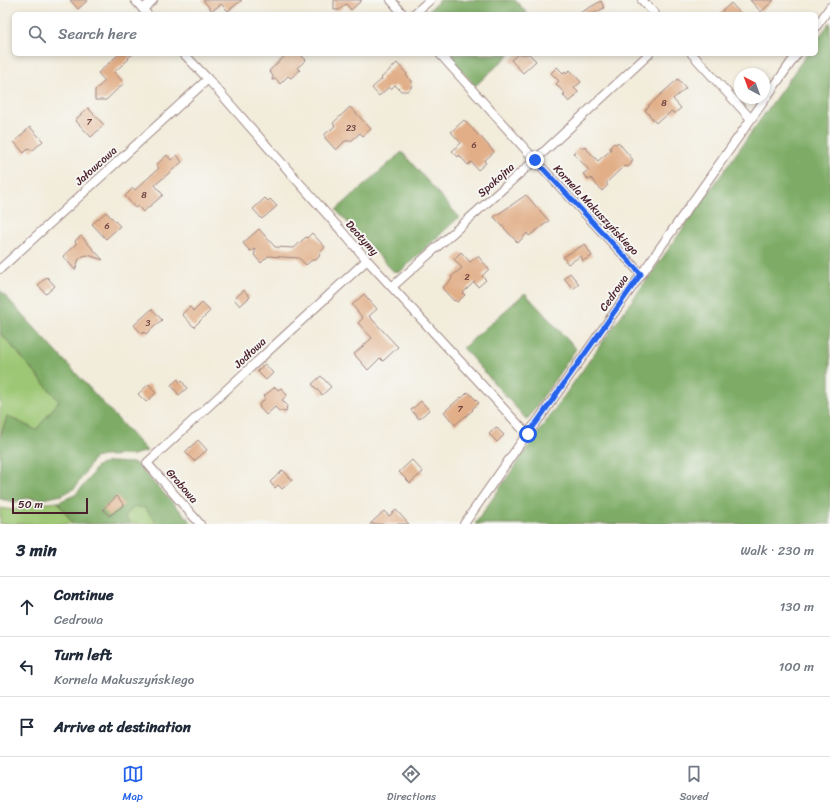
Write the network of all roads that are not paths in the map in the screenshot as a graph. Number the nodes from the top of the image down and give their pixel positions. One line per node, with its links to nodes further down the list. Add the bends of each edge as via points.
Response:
1 (134, 0): 7 (street)
2 (153, 0): 7 (street)
3 (391, 0): 8 (street)
4 (430, 0): 9 (street)
5 (642, 0): 10 (street)
6 (830, 7): 11 (street)
7 (145, 12)
8 (402, 12)
9 (416, 12)
10 (653, 12)
11 (818, 24)
12 (186, 56): 17 (street, Deotymy)
13 (442, 56): 19 (street, Kornela Makuszyńskiego)
14 (647, 56): 19 (street, Spokojna)
15 (694, 56): 18 (street)
16 (796, 56): 18 (street, Cedrowa)
17 (208, 79): 20 (street, Deotymy); 21 (street, Jałowcowa)
18 (751, 119): 22 (street, Cedrowa)
19 (535, 160): 22 (street, Kornela Makuszyńskiego); 23 (street, Spokojna)
20 (367, 260): 23 (street, Deotymy); 25 (street, Jodłowa)
21 (0, 269)
22 (641, 274): 24 (street, Cedrowa)
23 (392, 287): 24 (street, Deotymy)
24 (528, 434): 27 (street, Cedrowa)
25 (147, 463): 26 (street, Grabowa)
26 (200, 524)
27 (464, 524)

